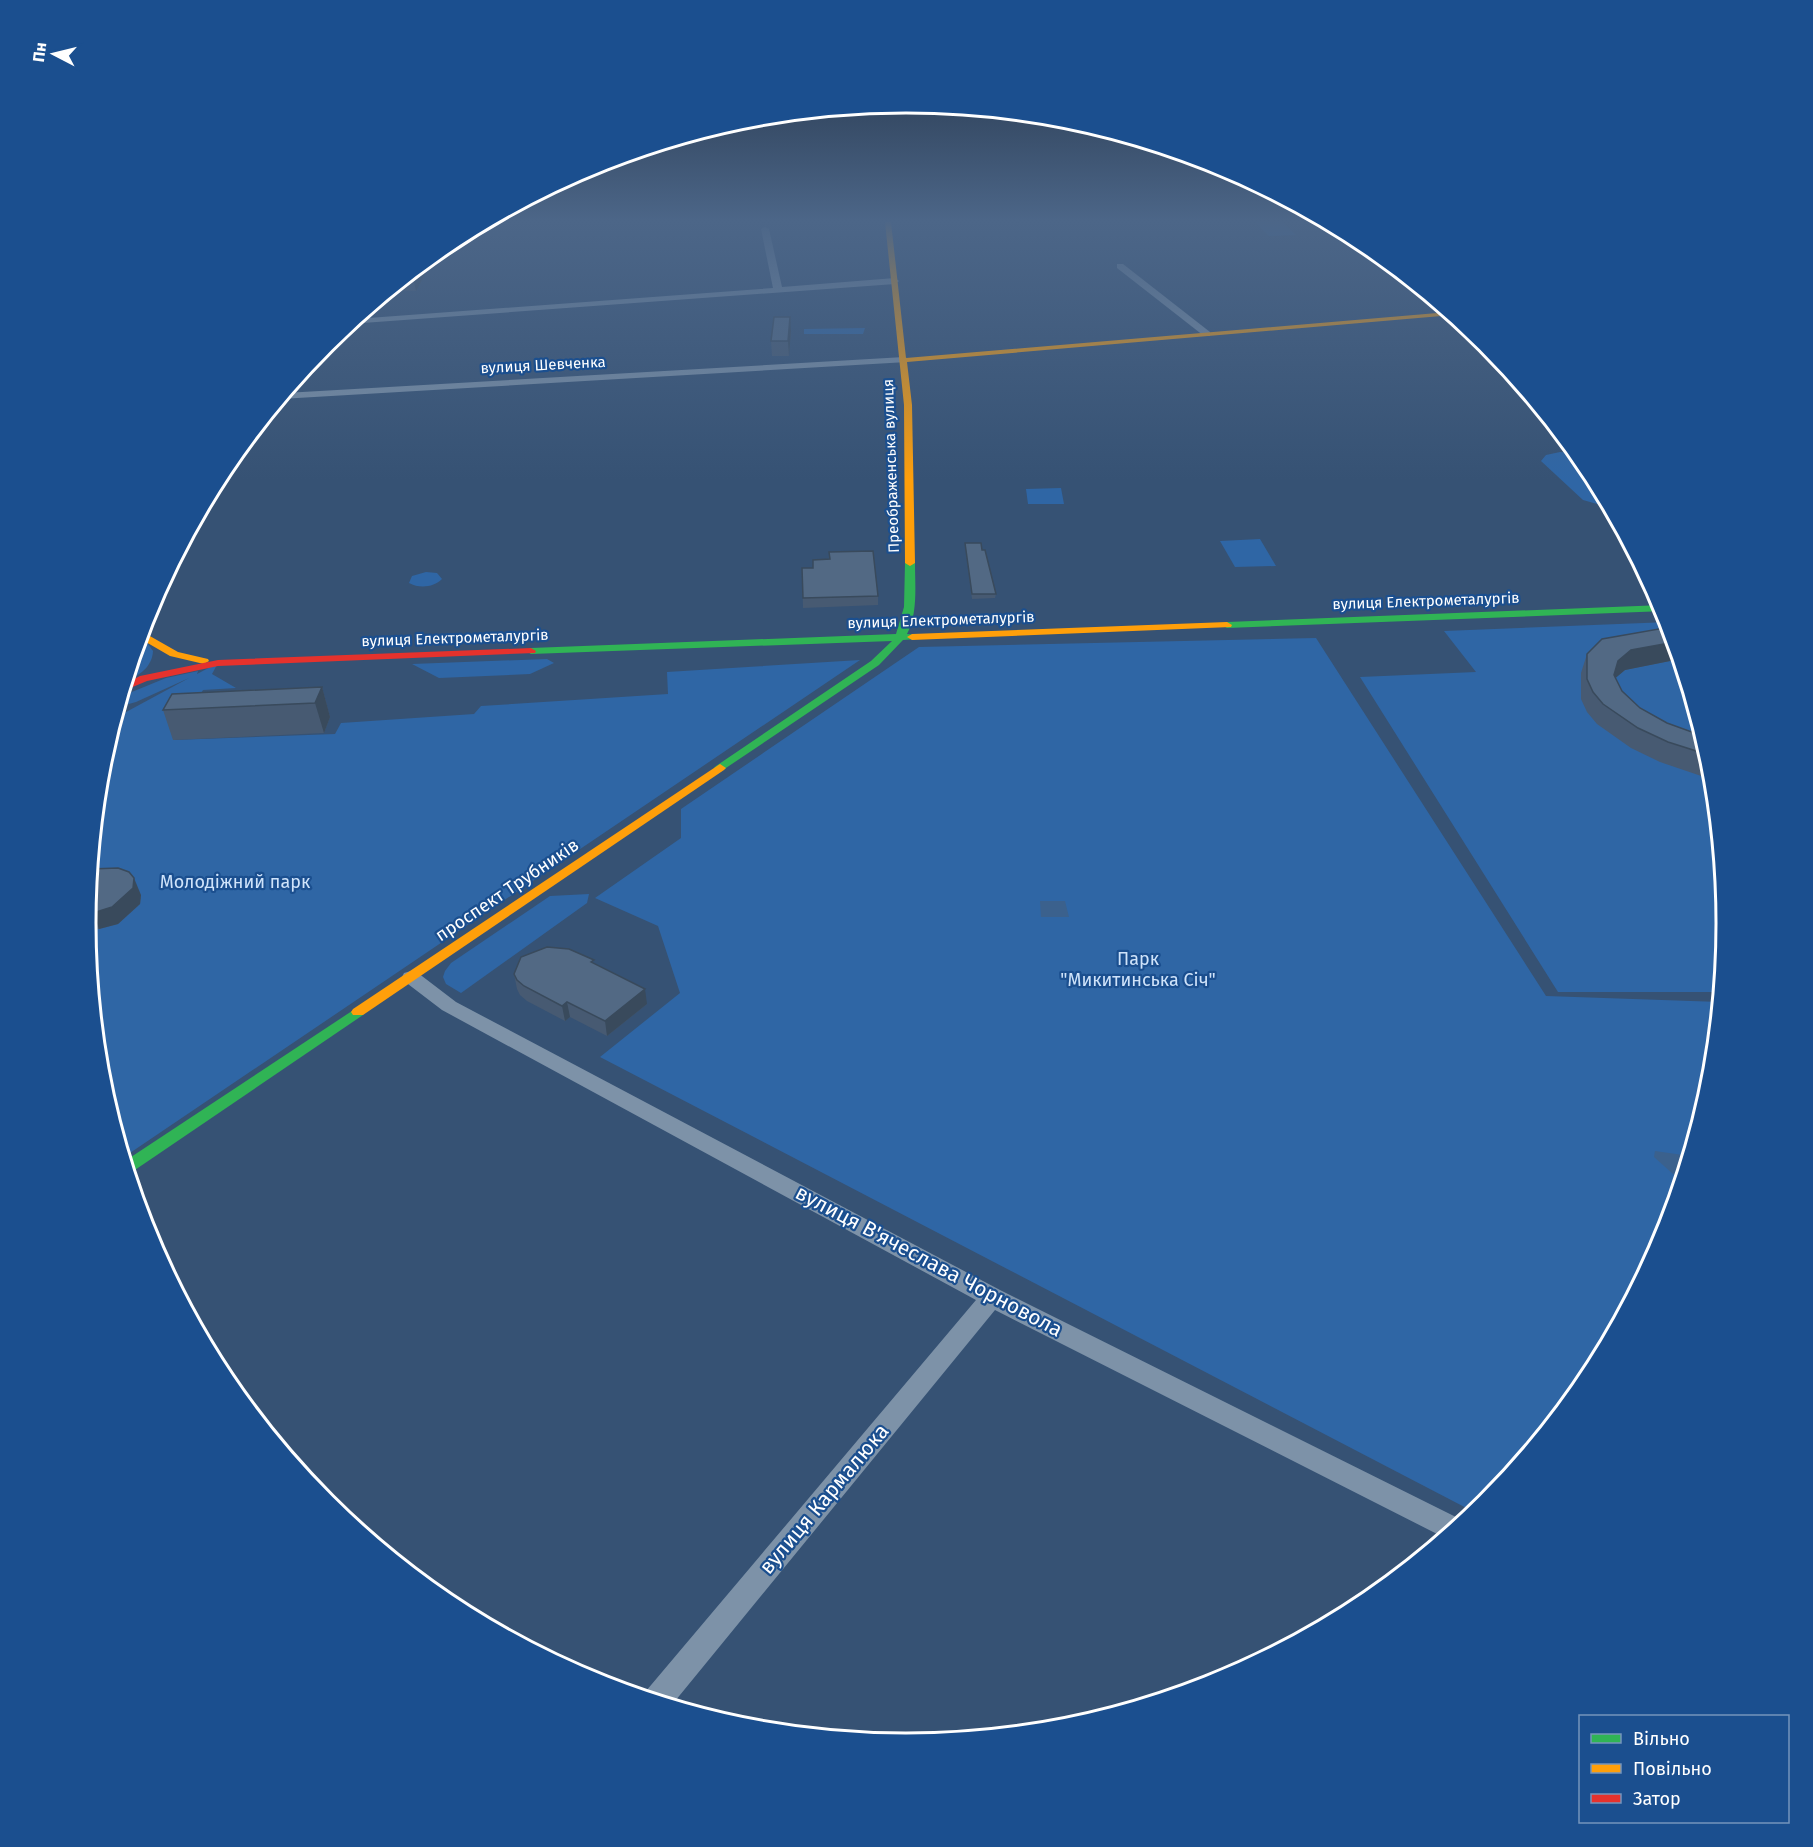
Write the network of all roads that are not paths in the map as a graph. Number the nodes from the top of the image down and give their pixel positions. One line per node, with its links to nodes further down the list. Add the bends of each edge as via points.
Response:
1 (535, 308): 5 (street)
2 (898, 308): 7 (main road, Преображенська вулиця)
3 (1174, 308): 6 (street)
4 (1442, 315): 6 (main road, вулиця Шевченка)
5 (364, 321)
6 (1207, 334): 7 (main road, вулиця Шевченка)
7 (904, 360): 8 (street, вулиця Шевченка); 11 (main road, Преображенська вулиця, via 910,602)
8 (292, 395)
9 (1653, 608): 11 (main road, вулиця Електрометалургів)
10 (149, 638): 12 (main road, вулиця Електрометалургів)
11 (904, 638): 13 (main road, вулиця Електрометалургів); 16 (main road, проспект Трубників, via 890,653)
12 (162, 648): 13 (main road, вулиця Електрометалургів, via 177,656); 14 (main road, via 161,661)
13 (218, 663): 14 (main road, вулиця Електрометалургів)
14 (144, 678): 15 (main road, вулиця Електрометалургів)
15 (133, 684)
16 (411, 977): 17 (main road, проспект Трубників); 18 (street, вулиця В'ячеслава Чорновола, via 449,1006)
17 (133, 1164)
18 (992, 1297): 19 (street, вулиця В'ячеслава Чорновола); 20 (street, вулиця Кармалюка)
19 (1448, 1526)
20 (661, 1695)

